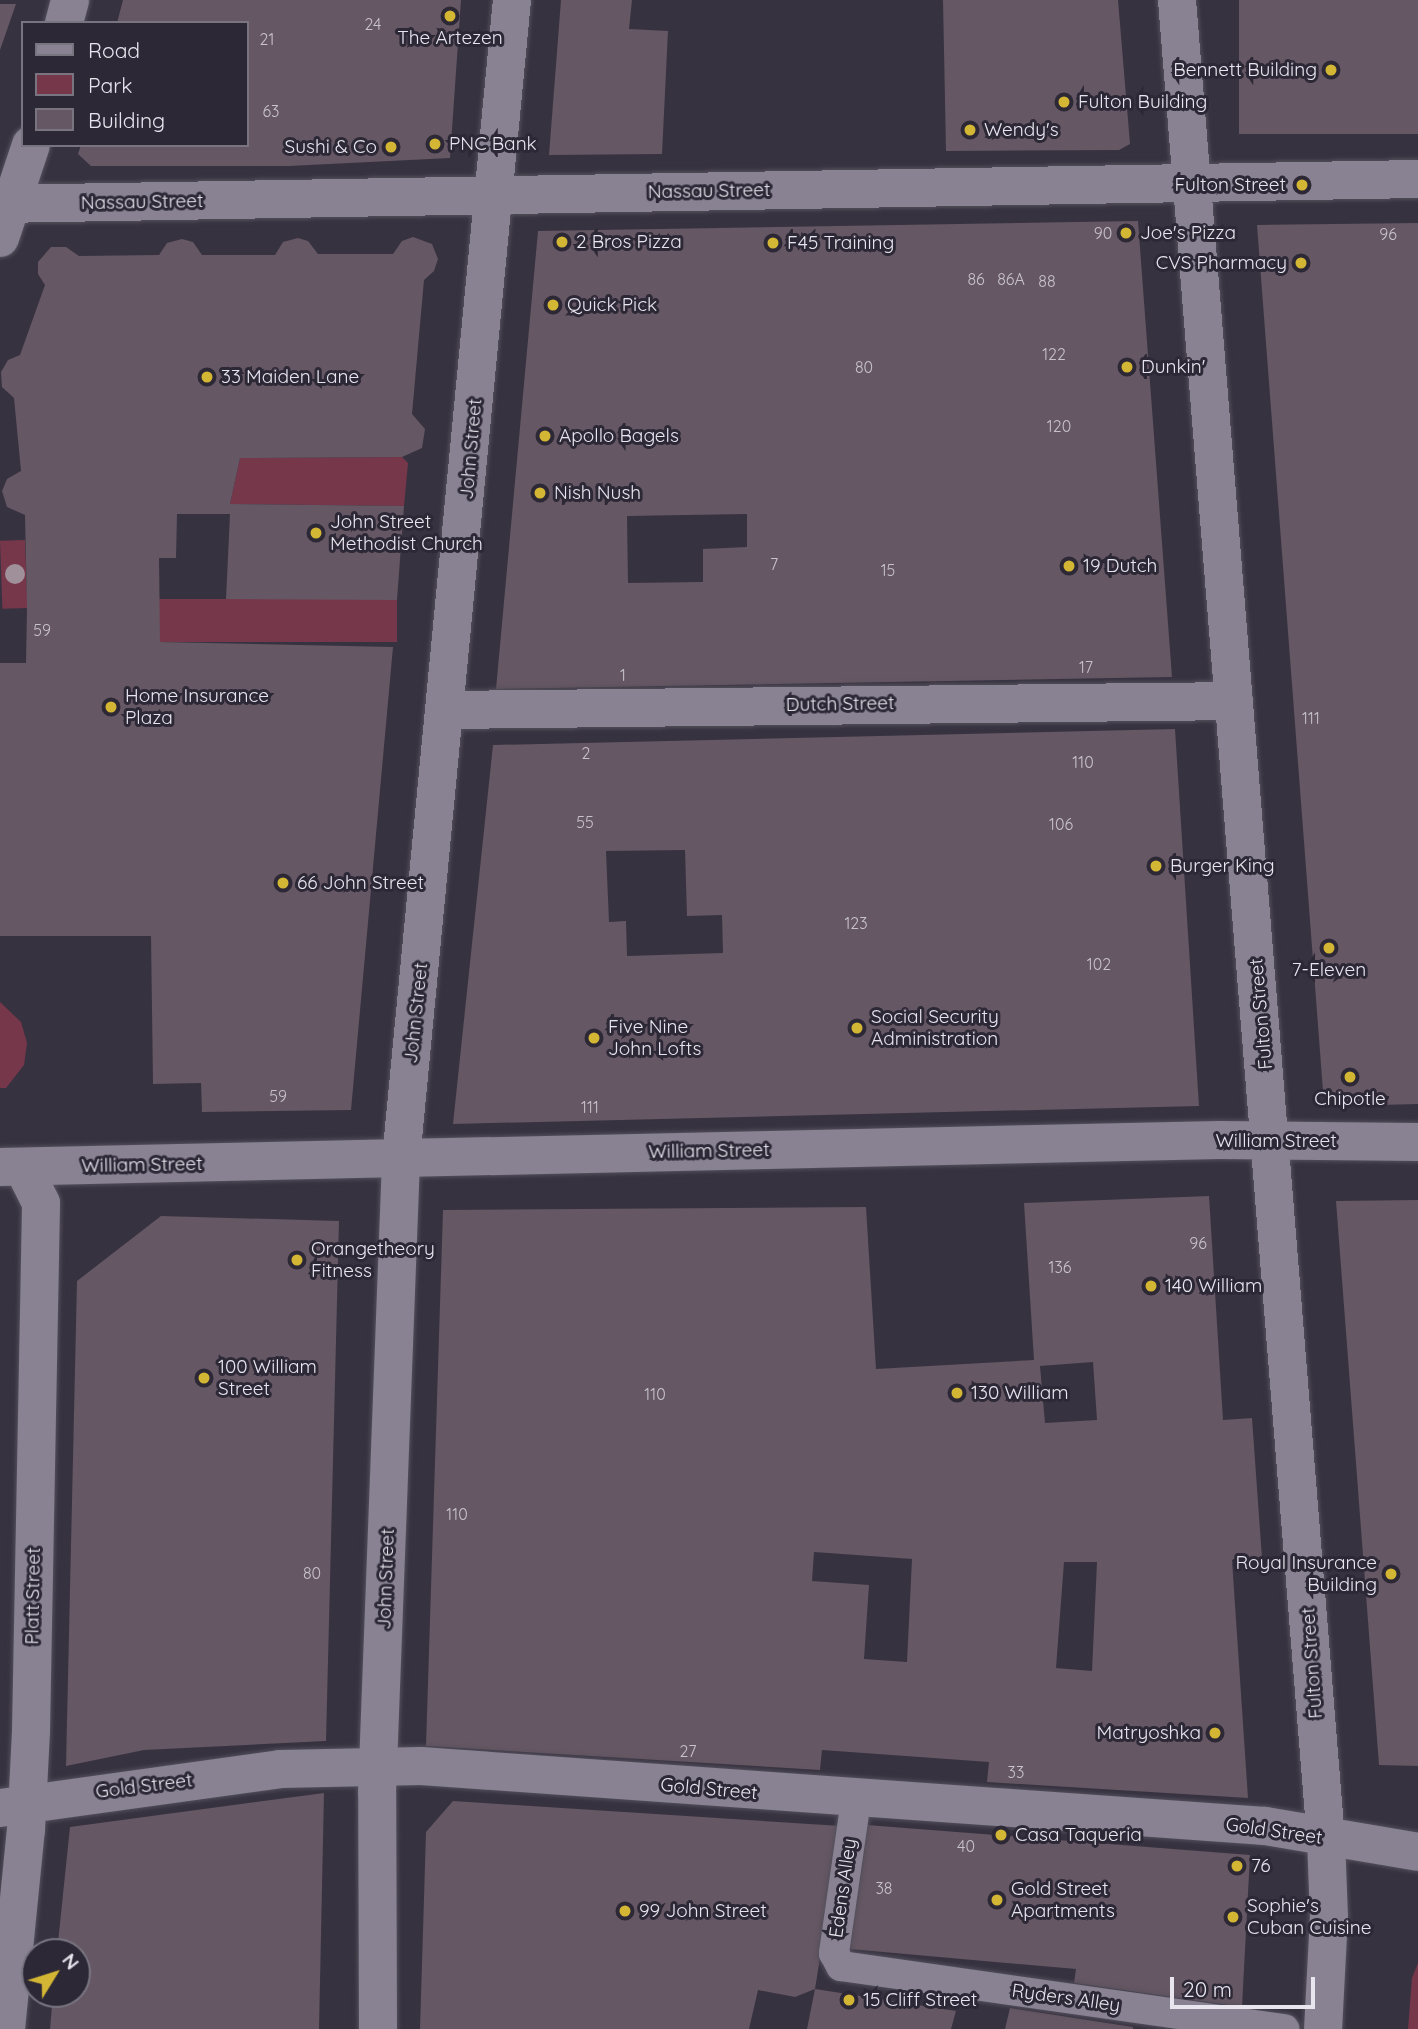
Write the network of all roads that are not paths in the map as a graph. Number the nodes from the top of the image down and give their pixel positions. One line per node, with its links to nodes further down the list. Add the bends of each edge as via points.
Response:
1 (512, 0): 6 (street, John Street)
2 (1177, 0): 5 (street, Fulton Street)
3 (30, 147): 7 (street)
4 (1418, 179): 5 (street, Nassau Street)
5 (1192, 184): 6 (street, Nassau Street); 8 (street, Fulton Street)
6 (496, 195): 7 (street, Nassau Street); 9 (street, John Street)
7 (4, 216)
8 (1234, 701): 9 (street, Dutch Street); 10 (street, Fulton Street)
9 (446, 710): 12 (street, John Street)
10 (1272, 1140): 11 (street, William Street); 12 (street, William Street); 17 (street, Fulton Street)
11 (1418, 1142)
12 (401, 1159): 13 (street, William Street); 14 (street, John Street)
13 (12, 1167): 16 (street, Platt Street, via 37,1187 41,1203)
14 (378, 1766): 15 (street, Gold Street); 16 (street, Gold Street, via 280,1769); 21 (street, John Street)
15 (856, 1800): 17 (street, Gold Street, via 1265,1826); 19 (lane, Edens Alley, via 834,1953 835,1961)
16 (14, 1805): 20 (street, Platt Street)
17 (1326, 1839): 18 (street, Gold Street); 23 (street, Fulton Street, via 1329,1916)
18 (1418, 1852)
19 (847, 1968): 22 (lane, Ryders Alley)
20 (6, 2029)
21 (378, 2029)
22 (1285, 2029)
23 (1323, 2029)

